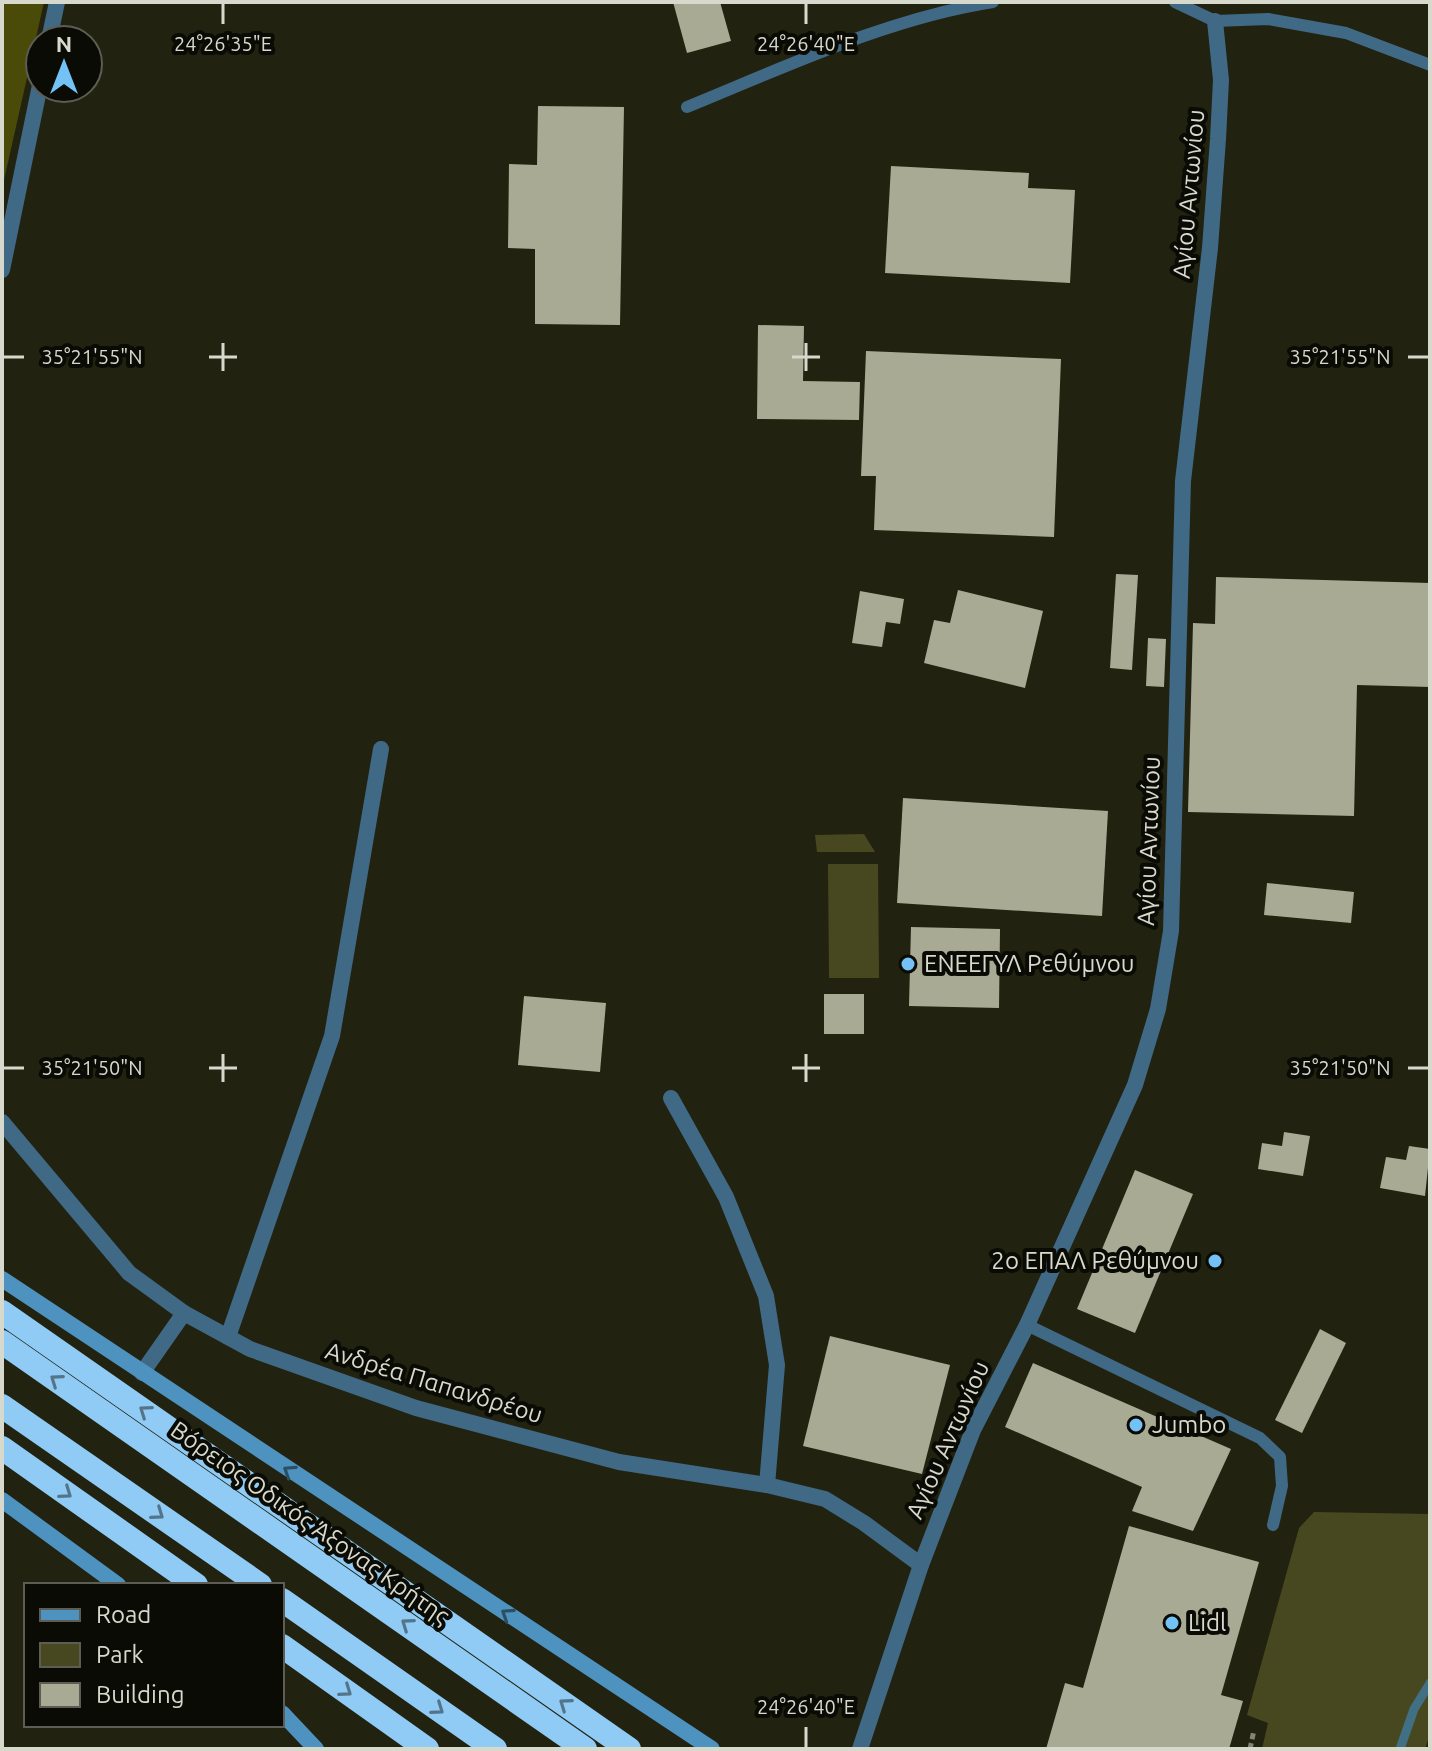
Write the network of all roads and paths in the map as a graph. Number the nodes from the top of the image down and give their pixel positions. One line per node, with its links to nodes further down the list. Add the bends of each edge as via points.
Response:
1 (57, 2): 5 (street)
2 (993, 2): 8 (lane, via 903,23)
3 (1175, 2): 4 (lane)
4 (1215, 21): 6 (lane, via 1268,19 1346,33); 16 (street, Αγίου Αντωνίου, via 1221,80 1218,139 1183,481 1171,931 1158,1009 1135,1085)
5 (52, 24)
6 (1430, 65)
7 (36, 104): 9 (street)
8 (687, 107)
9 (2, 270)
10 (381, 749): 17 (street, via 332,1036)
11 (671, 1098): 22 (street, via 726,1197 766,1296 777,1365)
12 (2, 1122): 15 (street, Ανδρέα Παπανδρέου, via 129,1273)
13 (2, 1279): 19 (street)
14 (2, 1312): 37 (highway, one-way to 14)
15 (184, 1313): 17 (street, Ανδρέα Παπανδρέου); 19 (street)
16 (1027, 1325): 24 (lane, via 1260,1438 1280,1457 1282,1486); 25 (street, Αγίου Αντωνίου, via 973,1430)
17 (228, 1337): 22 (street, Ανδρέα Παπανδρέου, via 416,1408 619,1462)
18 (2, 1342): 36 (highway, Βόρειος Οδικός Άξονας Κρήτης, one-way to 18)
19 (142, 1373): 38 (street, one-way to 19)
20 (2, 1406): 28 (highway, one-way to 28)
21 (2, 1448): 27 (highway, one-way to 27)
22 (767, 1485): 25 (street, Ανδρέα Παπανδρέου, via 825,1499)
23 (2, 1500): 26 (street)
24 (1273, 1525)
25 (921, 1565): 39 (street, Αγίου Αντωνίου)
26 (115, 1583)
27 (193, 1583)
28 (257, 1583)
29 (284, 1601): 35 (highway, one-way to 35)
30 (284, 1647): 34 (highway, one-way to 34)
31 (284, 1715): 33 (street)
32 (1254, 1730): 40 (path)
33 (316, 1749)
34 (427, 1749)
35 (495, 1749)
36 (585, 1749)
37 (629, 1749)
38 (712, 1749)
39 (860, 1749)
40 (1250, 1749)

